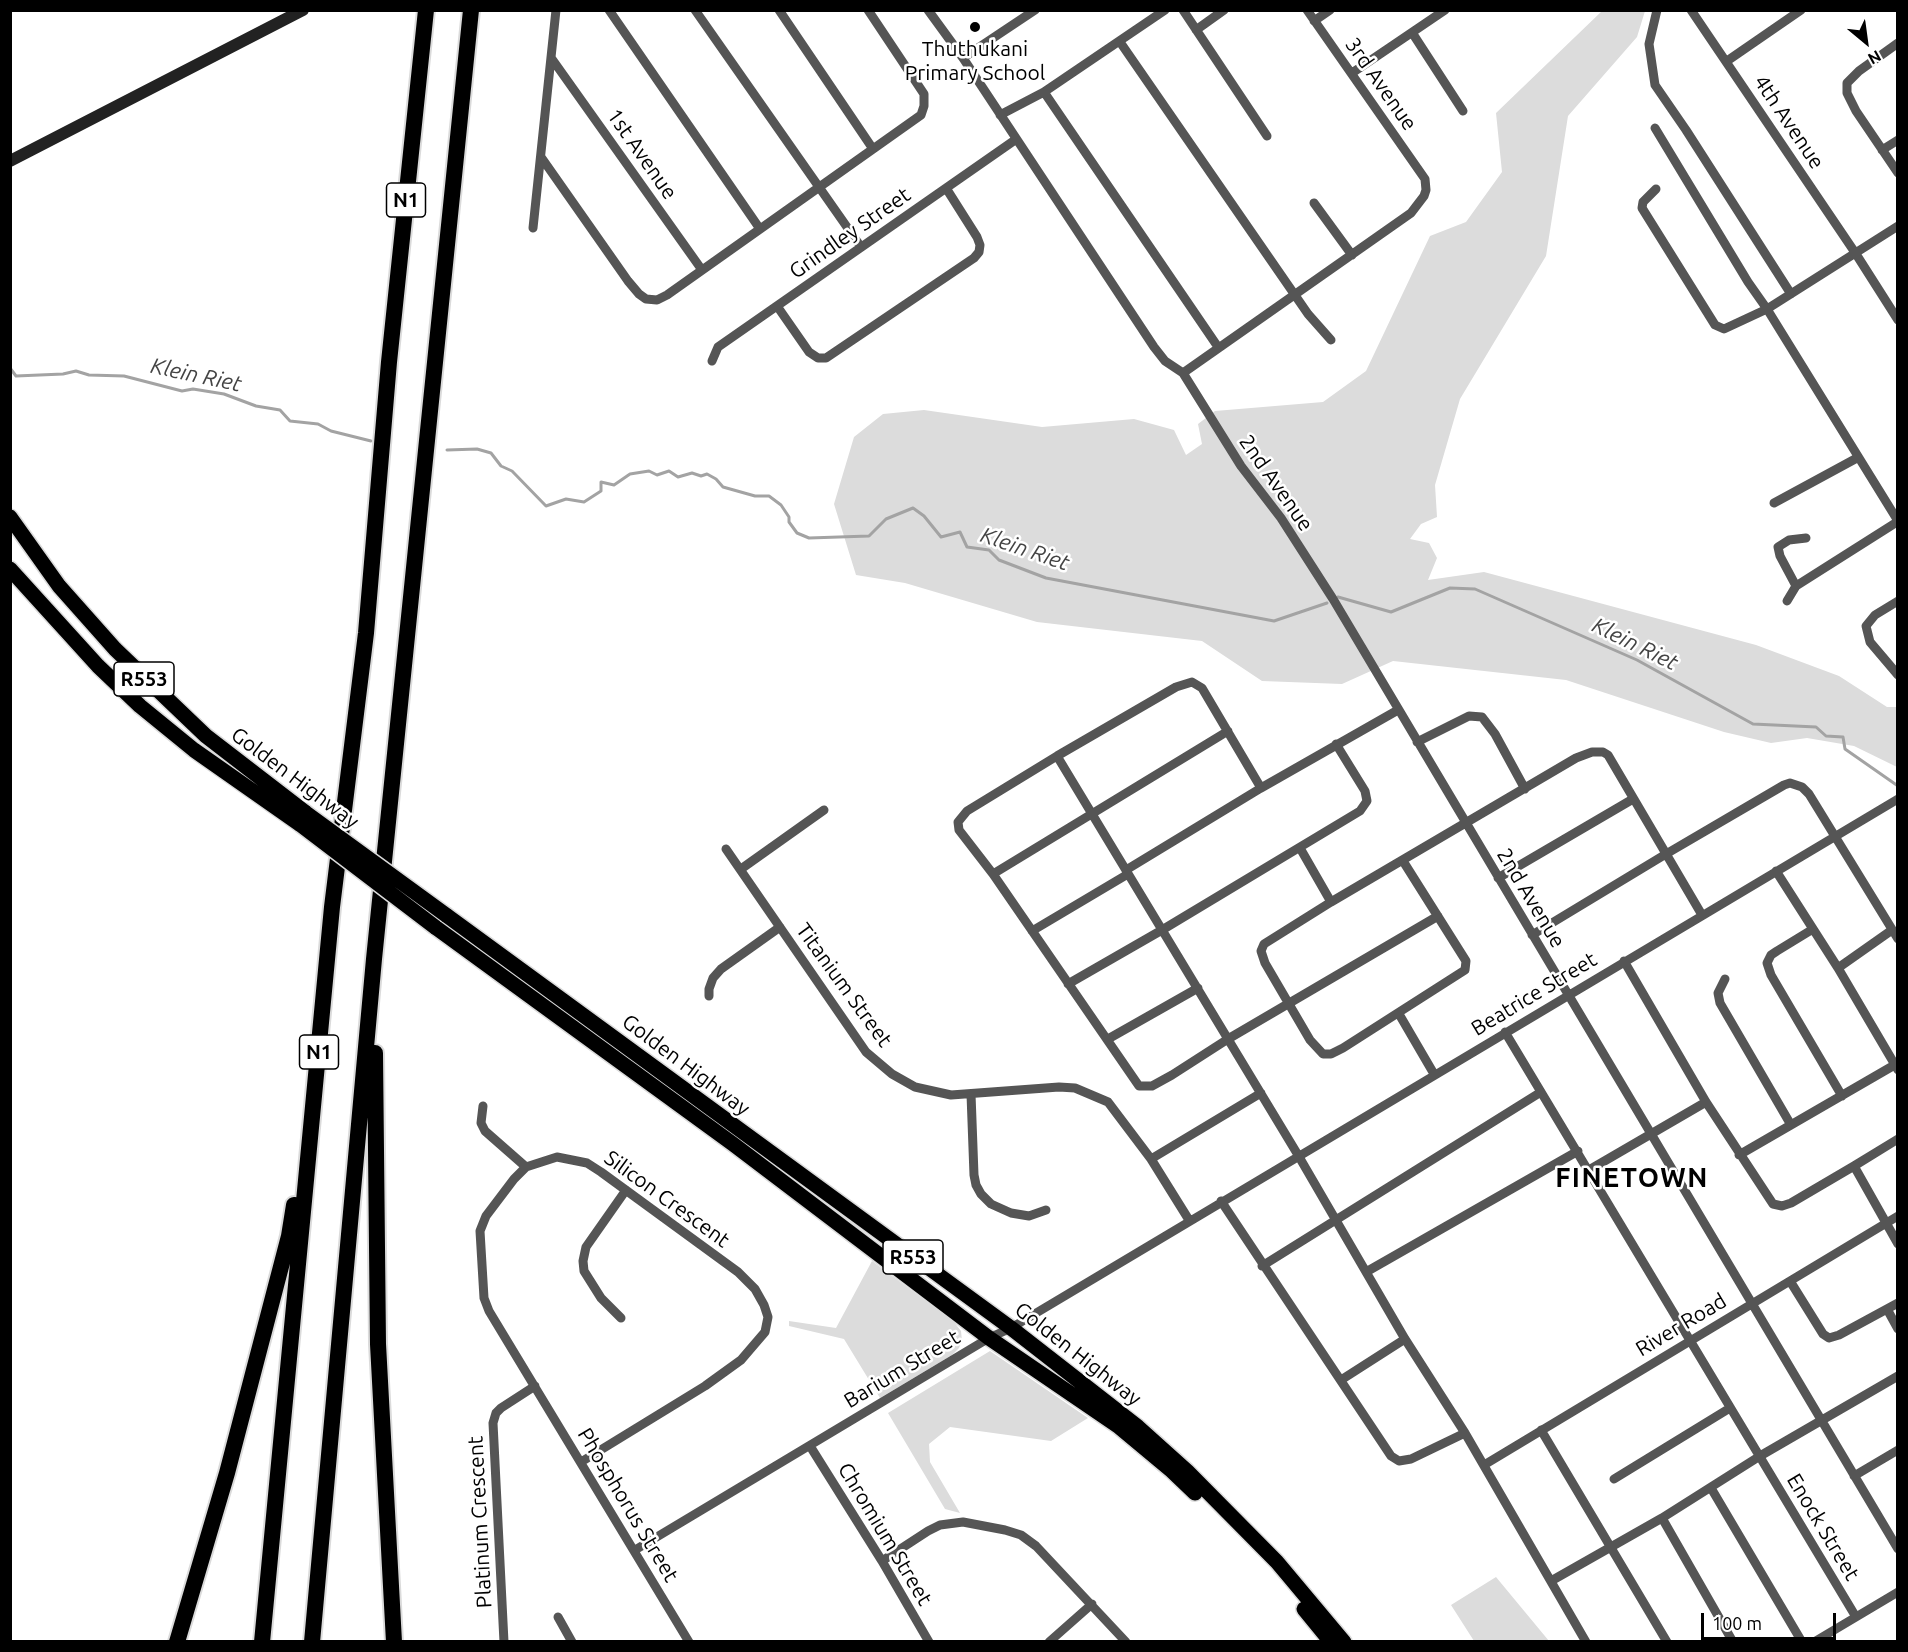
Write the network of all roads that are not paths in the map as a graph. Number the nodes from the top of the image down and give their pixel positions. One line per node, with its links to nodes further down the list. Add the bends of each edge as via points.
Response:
1 (303, 10): 39 (street)
2 (426, 10): 108 (highway, N1, via 389,362 366,633)
3 (471, 10): 105 (highway, N1)
4 (556, 10): 25 (street)
5 (609, 10): 47 (street)
6 (695, 10): 41 (street)
7 (779, 10): 36 (street)
8 (868, 10): 36 (street, via 925,99 921,115)
9 (928, 10): 26 (street, 2nd Avenue)
10 (1035, 10): 26 (street)
11 (1165, 10): 23 (street)
12 (1183, 10): 21 (street)
13 (1224, 10): 21 (street)
14 (1307, 10): 20 (street, 3rd Avenue)
15 (1330, 10): 20 (street)
16 (1445, 10): 22 (street)
17 (1658, 10): 53 (street, via 1649,44 1655,85)
18 (1691, 10): 27 (street, 4th Avenue)
19 (1801, 10): 27 (street)
20 (1314, 21): 28 (street, 3rd Avenue)
21 (1196, 30): 33 (street)
22 (1413, 34): 28 (street); 30 (street)
23 (1120, 42): 29 (street); 52 (street)
24 (1898, 44): 37 (street, via 1847,83 1847,93 1856,111)
25 (552, 58): 38 (street); 51 (street, 1st Avenue)
26 (963, 58): 31 (street, 2nd Avenue)
27 (1727, 61): 49 (street, 4th Avenue)
28 (1352, 73): 50 (street, 3rd Avenue, via 1425,178 1426,190 1415,209)
29 (1044, 92): 31 (street); 58 (street)
30 (1463, 111)
31 (1000, 115): 34 (street, 2nd Avenue)
32 (1655, 128): 55 (street)
33 (1267, 136)
34 (1015, 140): 42 (street, Grindley Street); 60 (street, 2nd Avenue, via 1154,348)
35 (1898, 140): 37 (street)
36 (873, 149): 41 (street)
37 (1882, 150): 40 (street)
38 (541, 157): 46 (street); 51 (street, via 646,299 657,300)
39 (10, 161)
40 (1898, 173)
41 (819, 188): 47 (street); 48 (street)
42 (946, 188): 48 (street, Grindley Street); 54 (street, via 977,237 979,252 826,358 809,352)
43 (1656, 189): 55 (street, via 1642,208 1715,325 1724,329)
44 (1314, 203): 50 (street)
45 (1898, 226): 49 (street)
46 (533, 228)
47 (760, 229): 51 (street)
48 (861, 247): 54 (street, Grindley Street)
49 (1856, 254): 53 (street); 56 (street, 4th Avenue)
50 (1352, 255): 52 (street)
51 (702, 270)
52 (1296, 294): 57 (street); 58 (street)
53 (1791, 294): 55 (street)
54 (777, 306): 59 (street, Grindley Street, via 718,346)
55 (1767, 309): 61 (street)
56 (1898, 320)
57 (1331, 340)
58 (1218, 347): 60 (street)
59 (712, 361)
60 (1183, 373): 71 (street, 2nd Avenue, via 1250,479 1292,535)
61 (1857, 458): 62 (street); 64 (street)
62 (1774, 503)
63 (10, 517): 82 (main road, Golden Highway / R553, via 59,586 115,650 206,736)
64 (1897, 521): 67 (street)
65 (1806, 538): 67 (street, via 1789,540 1778,547)
66 (10, 569): 82 (main road, Golden Highway / R553, via 140,706 194,750)
67 (1796, 586): 68 (street)
68 (1786, 601)
69 (1898, 601): 70 (street, via 1875,615 1866,626 1870,642)
70 (1898, 675)
71 (1398, 710): 73 (street, 2nd Avenue); 74 (street)
72 (1228, 731): 75 (street, via 1202,688 1185,683); 76 (street); 81 (street)
73 (1417, 742): 77 (street, via 1468,716 1482,717); 83 (street, 2nd Avenue)
74 (1336, 744): 76 (street); 85 (street, via 1361,783 1367,801 1360,811)
75 (1057, 756): 81 (street); 92 (street, via 960,818 959,830)
76 (1261, 788): 91 (street)
77 (1526, 789): 78 (street, via 1576,758 1602,752 1608,755); 83 (street)
78 (1633, 799): 87 (street); 93 (street)
79 (1898, 799): 84 (street, Beatrice Street)
80 (824, 810): 89 (street)
81 (1092, 813): 91 (street); 92 (street)
82 (303, 819): 97 (main road, Golden Highway / R553, bridge)
83 (1466, 824): 88 (street); 93 (street, 2nd Avenue)
84 (1834, 837): 87 (street, via 1809,794 1790,783); 90 (street, Beatrice Street); 101 (street)
85 (1300, 848): 94 (street); 100 (street)
86 (726, 849): 89 (street, Titanium Street)
87 (1666, 854): 95 (street); 103 (street)
88 (1403, 861): 94 (street); 96 (street)
89 (741, 869): 98 (street, Titanium Street)
90 (1776, 871): 95 (street, Beatrice Street); 99 (street)
91 (1127, 872): 100 (street); 102 (street)
92 (993, 874): 102 (street)
93 (1498, 878): 103 (street, 2nd Avenue)
94 (1331, 902): 114 (street, via 1262,948 1265,963)
95 (1702, 915): 106 (street, Beatrice Street)
96 (1438, 916): 114 (street); 115 (street, via 1466,962 1466,970)
97 (440, 921): 152 (main road, Golden Highway / R553); 154 (main road, Golden Highway / R553)
98 (780, 927): 113 (street, via 721,969 713,978); 123 (street, Titanium Street, via 866,1052 915,1087)
99 (1814, 929): 107 (street); 124 (street, via 1777,951 1767,963)
100 (1162, 930): 110 (street); 111 (street)
101 (1892, 930): 104 (street); 107 (street)
102 (1032, 931): 110 (street)
103 (1532, 935): 112 (street, 2nd Avenue)
104 (1898, 939)
105 (374, 960): 184 (highway, N1); 185 (highway, via 378,1344)
106 (1624, 961): 112 (street, Beatrice Street); 125 (street)
107 (1838, 968): 119 (street)
108 (327, 969): 182 (highway, via 289,1236 227,1473); 183 (highway, N1)
109 (1725, 979): 127 (street, via 1718,993 1720,1003)
110 (1068, 984): 117 (street)
111 (1198, 988): 117 (street); 118 (street)
112 (1568, 994): 116 (street, Beatrice Street); 128 (street, 2nd Avenue)
113 (710, 996)
114 (1289, 1004): 115 (street, via 1317,1050 1327,1055); 118 (street)
115 (1399, 1014): 120 (street)
116 (1505, 1032): 120 (street, Beatrice Street); 121 (street, Enock Street)
117 (1108, 1039): 118 (street, via 1135,1083 1144,1087)
118 (1228, 1039): 122 (street)
119 (1896, 1066): 124 (street)
120 (1434, 1074): 131 (street, Beatrice Street)
121 (1541, 1092): 130 (street, Enock Street); 141 (street)
122 (1261, 1093): 131 (street); 133 (street)
123 (971, 1095): 133 (street, Titanium Street, via 1059,1088 1091,1093 1108,1102); 139 (street, via 974,1175 981,1194 991,1204 1011,1213 1029,1216)
124 (1842, 1096): 127 (street)
125 (1706, 1102): 128 (street); 132 (street)
126 (483, 1106): 135 (street, via 481,1123 485,1131)
127 (1791, 1125): 132 (street)
128 (1651, 1135): 136 (street); 149 (street, 2nd Avenue)
129 (1898, 1139): 134 (street)
130 (1578, 1151): 136 (street, Enock Street); 146 (street)
131 (1298, 1155): 138 (street, Beatrice Street); 141 (street)
132 (1740, 1155): 134 (street, via 1767,1199 1777,1206 1791,1203)
133 (1151, 1159): 142 (street, Titanium Street)
134 (1854, 1166): 143 (street)
135 (526, 1167): 137 (street, Silicon Crescent, via 557,1157 575,1159); 159 (street, via 486,1216 480,1231 480,1250 484,1298 489,1311)
136 (1589, 1170): 156 (street, Enock Street)
137 (626, 1190): 151 (street, via 586,1247 583,1261 584,1271 601,1298); 167 (street, Silicon Crescent, via 738,1272 755,1289 768,1323 741,1360)
138 (1221, 1201): 142 (street, Beatrice Street); 145 (street)
139 (1046, 1210)
140 (1898, 1216): 143 (street, River Road)
141 (1336, 1218): 145 (street); 146 (street)
142 (1189, 1220): 152 (street, Barium Street)
143 (1886, 1223): 144 (street); 147 (street, River Road)
144 (1898, 1244)
145 (1262, 1266): 158 (street)
146 (1366, 1272): 155 (street)
147 (1790, 1281): 149 (street, River Road); 150 (street, via 1829,1338)
148 (1898, 1303): 150 (street)
149 (1752, 1304): 156 (street, River Road); 161 (street, 2nd Avenue)
150 (1887, 1309): 153 (street)
151 (621, 1318)
152 (1011, 1328): 154 (street, Barium Street); 193 (main road, Golden Highway / R553, via 1138,1427 1187,1471 1277,1562)
153 (1898, 1329)
154 (989, 1338): 164 (street, Barium Street); 192 (main road, Golden Highway / R553, via 1118,1426 1172,1471 1269,1568)
155 (1405, 1339): 158 (street); 163 (street)
156 (1691, 1341): 160 (street, Enock Street); 162 (street, River Road)
157 (1898, 1376): 161 (street)
158 (1341, 1380): 163 (street, via 1395,1460 1411,1459)
159 (535, 1386): 167 (street, Phosphorus Street); 186 (street, Platinum Crescent, via 501,1408 493,1424)
160 (1730, 1408): 166 (street, Enock Street); 170 (street)
161 (1821, 1421): 166 (street); 169 (street, 2nd Avenue)
162 (1541, 1430): 168 (street, River Road); 174 (street)
163 (1465, 1433): 168 (street)
164 (810, 1446): 175 (street, Barium Street); 176 (street, Chromium Street)
165 (1898, 1450): 169 (street)
166 (1760, 1456): 171 (street); 181 (street, Enock Street)
167 (581, 1462): 175 (street, Phosphorus Street)
168 (1484, 1465): 177 (street)
169 (1854, 1476): 173 (street, 2nd Avenue)
170 (1614, 1479)
171 (1710, 1488): 172 (street); 197 (street)
172 (1662, 1518): 174 (street); 196 (street)
173 (1896, 1543)
174 (1611, 1547): 177 (street); 195 (street)
175 (635, 1550): 188 (street, Phosphorus Street)
176 (882, 1561): 179 (street, via 940,1525 983,1524 1029,1540); 189 (street, Chromium Street)
177 (1551, 1581): 194 (street)
178 (1898, 1592): 181 (street)
179 (1092, 1604): 190 (street); 191 (street)
180 (558, 1617): 187 (street)
181 (1856, 1617): 198 (street)
182 (177, 1641)
183 (262, 1641)
184 (312, 1641)
185 (394, 1641)
186 (504, 1641)
187 (572, 1641)
188 (689, 1641)
189 (929, 1641)
190 (1049, 1641)
191 (1126, 1641)
192 (1330, 1641)
193 (1344, 1641)
194 (1586, 1641)
195 (1667, 1641)
196 (1733, 1641)
197 (1802, 1641)
198 (1814, 1641)

